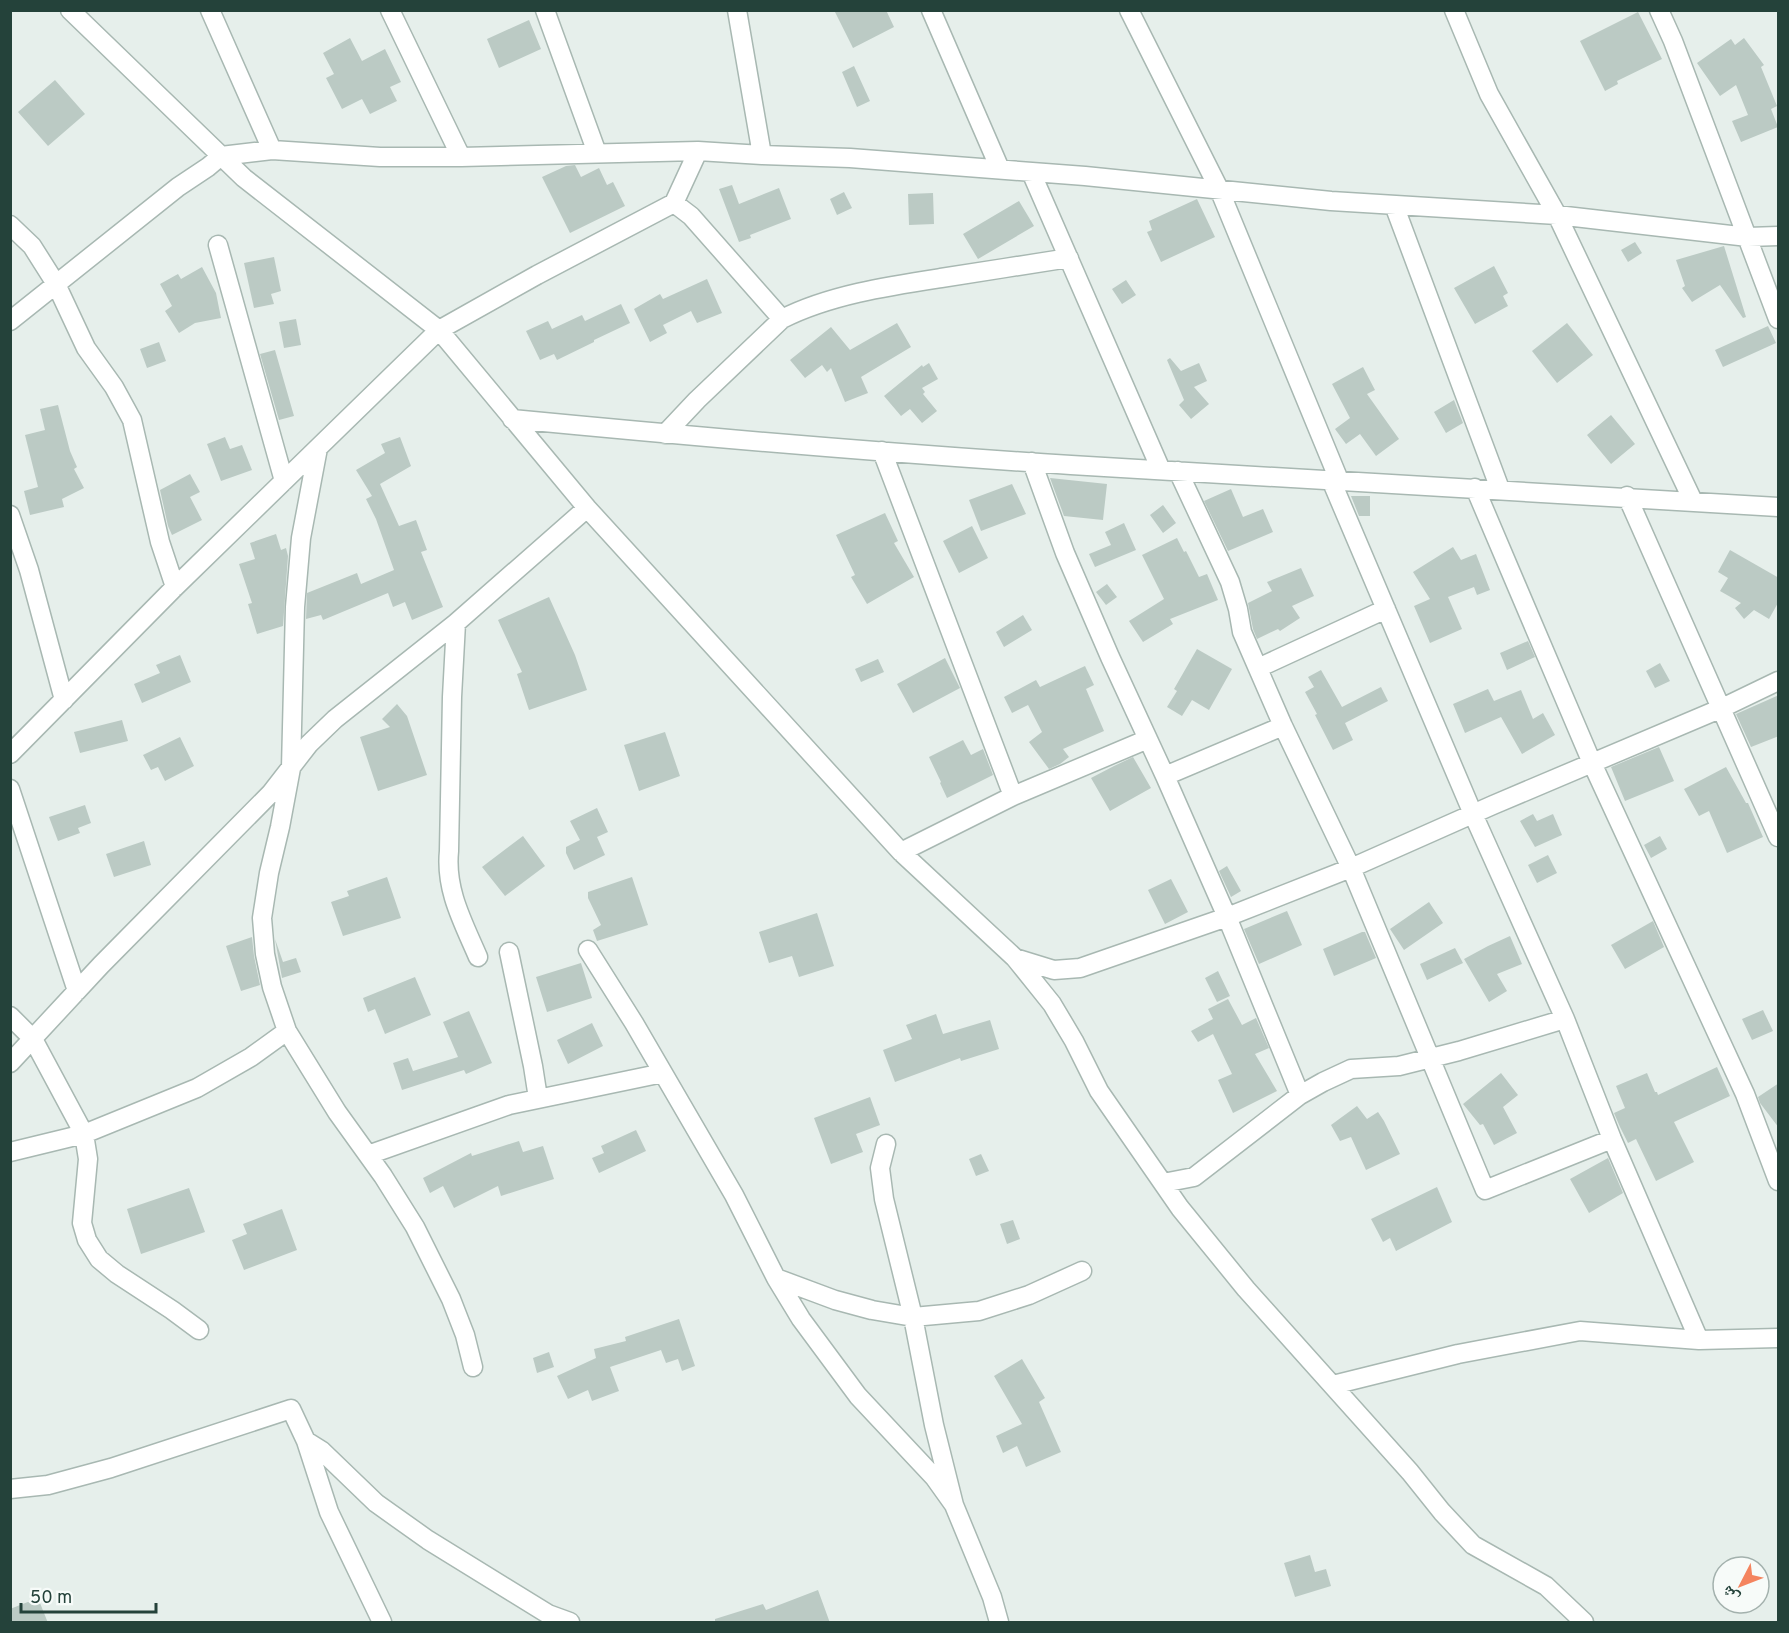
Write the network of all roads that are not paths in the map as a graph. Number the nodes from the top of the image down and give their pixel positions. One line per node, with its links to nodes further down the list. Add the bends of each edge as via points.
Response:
1 (70, 10): 14 (street)
2 (210, 10): 10 (street)
3 (390, 10): 15 (street)
4 (545, 10): 12 (street)
5 (737, 10): 13 (street)
6 (931, 10): 16 (street)
7 (1129, 10): 18 (street)
8 (1454, 10): 21 (street, via 1489,94)
9 (1659, 10): 23 (street)
10 (272, 150): 14 (street); 15 (street)
11 (698, 151): 12 (street); 13 (street); 19 (street)
12 (597, 153): 15 (street)
13 (762, 155): 16 (street)
14 (221, 156): 27 (street); 31 (street)
15 (461, 157)
16 (1000, 169): 17 (street)
17 (1031, 172): 18 (street); 26 (street)
18 (1219, 189): 20 (street); 38 (street)
19 (674, 203): 28 (street, via 692,216); 31 (street)
20 (1394, 205): 21 (street); 41 (street)
21 (1557, 215): 23 (street); 43 (street)
22 (10, 225): 27 (street, via 32,246)
23 (1748, 237): 24 (street); 29 (street)
24 (1779, 237)
25 (218, 244): 39 (street)
26 (1069, 258): 28 (street, via 897,285 799,310); 37 (street)
27 (56, 284): 30 (street); 47 (street, via 86,348 132,420 160,542)
28 (782, 319): 33 (street)
29 (1779, 319)
30 (10, 321)
31 (439, 330): 32 (street); 34 (street)
32 (512, 419): 33 (street); 45 (street)
33 (665, 434): 35 (street)
34 (318, 448): 39 (street); 58 (street, via 301,538 294,607)
35 (882, 451): 36 (street); 61 (street)
36 (1032, 462): 37 (street); 55 (street, via 1065,554)
37 (1170, 470): 38 (street); 50 (street, via 1230,582 1242,632)
38 (1335, 480): 40 (street); 48 (street)
39 (284, 481): 47 (street)
40 (1475, 488): 41 (street); 57 (street)
41 (1500, 489): 42 (street)
42 (1627, 496): 43 (street); 53 (street)
43 (1693, 501): 44 (street)
44 (1779, 507)
45 (587, 508): 49 (street); 64 (street)
46 (10, 515): 52 (street)
47 (175, 587): 52 (street)
48 (1386, 609): 50 (street); 62 (street)
49 (456, 623): 58 (street, via 335,719); 69 (street, via 447,868 454,898)
50 (1258, 668): 54 (street)
51 (1779, 681): 53 (street)
52 (64, 699): 56 (street)
53 (1722, 708): 57 (street); 63 (street)
54 (1283, 726): 59 (street); 65 (street)
55 (1148, 739): 59 (street); 61 (street)
56 (10, 753)
57 (1592, 763): 62 (street); 84 (street)
58 (291, 768): 71 (street); 74 (street, via 262,918 272,987)
59 (1165, 776): 66 (street)
60 (10, 789): 71 (street)
61 (1013, 796): 64 (street)
62 (1473, 813): 65 (street); 73 (street)
63 (1779, 837)
64 (901, 852): 70 (street)
65 (1351, 867): 66 (street); 76 (street)
66 (1227, 918): 70 (street, via 1080,968 1054,970); 79 (street)
67 (588, 950): 78 (street)
68 (509, 952): 80 (street)
69 (478, 957)
70 (1015, 958): 88 (street, via 1052,1004 1099,1091)
71 (77, 991): 75 (street)
72 (10, 1016): 75 (street)
73 (1565, 1019): 76 (street); 82 (street)
74 (287, 1031): 81 (street, via 197,1088); 86 (street)
75 (33, 1039): 77 (street); 81 (street)
76 (1430, 1058): 79 (street, via 1399,1066 1351,1069); 82 (street, via 1485,1190)
77 (10, 1064)
78 (663, 1073): 80 (street); 90 (street)
79 (1300, 1095): 88 (street, via 1194,1177)
80 (538, 1098): 86 (street)
81 (84, 1134): 85 (street); 92 (street, via 88,1159 82,1223 87,1240 99,1259 117,1274)
82 (1612, 1139): 94 (street)
83 (886, 1144): 91 (street, via 880,1168 884,1199)
84 (1773, 1150): 87 (street)
85 (10, 1152)
86 (368, 1155): 95 (street, via 415,1227 451,1299)
87 (1779, 1181)
88 (1163, 1183): 96 (street, via 1246,1289)
89 (1082, 1271): 91 (street, via 1029,1295 979,1311)
90 (777, 1278): 91 (street, via 835,1300); 99 (street, via 801,1319 858,1396 934,1477)
91 (913, 1317): 99 (street)
92 (199, 1329)
93 (1779, 1338): 94 (street)
94 (1699, 1340): 96 (street, via 1580,1331 1458,1354)
95 (474, 1367)
96 (1332, 1385): 103 (street, via 1473,1545 1546,1586)
97 (306, 1441): 98 (street, via 291,1409 111,1468 48,1485); 100 (street, via 329,1512); 101 (street, via 322,1451 376,1503 428,1540 548,1614)
98 (10, 1490)
99 (954, 1505): 102 (street)
100 (382, 1623)
101 (570, 1623)
102 (999, 1623)
103 (1584, 1623)

